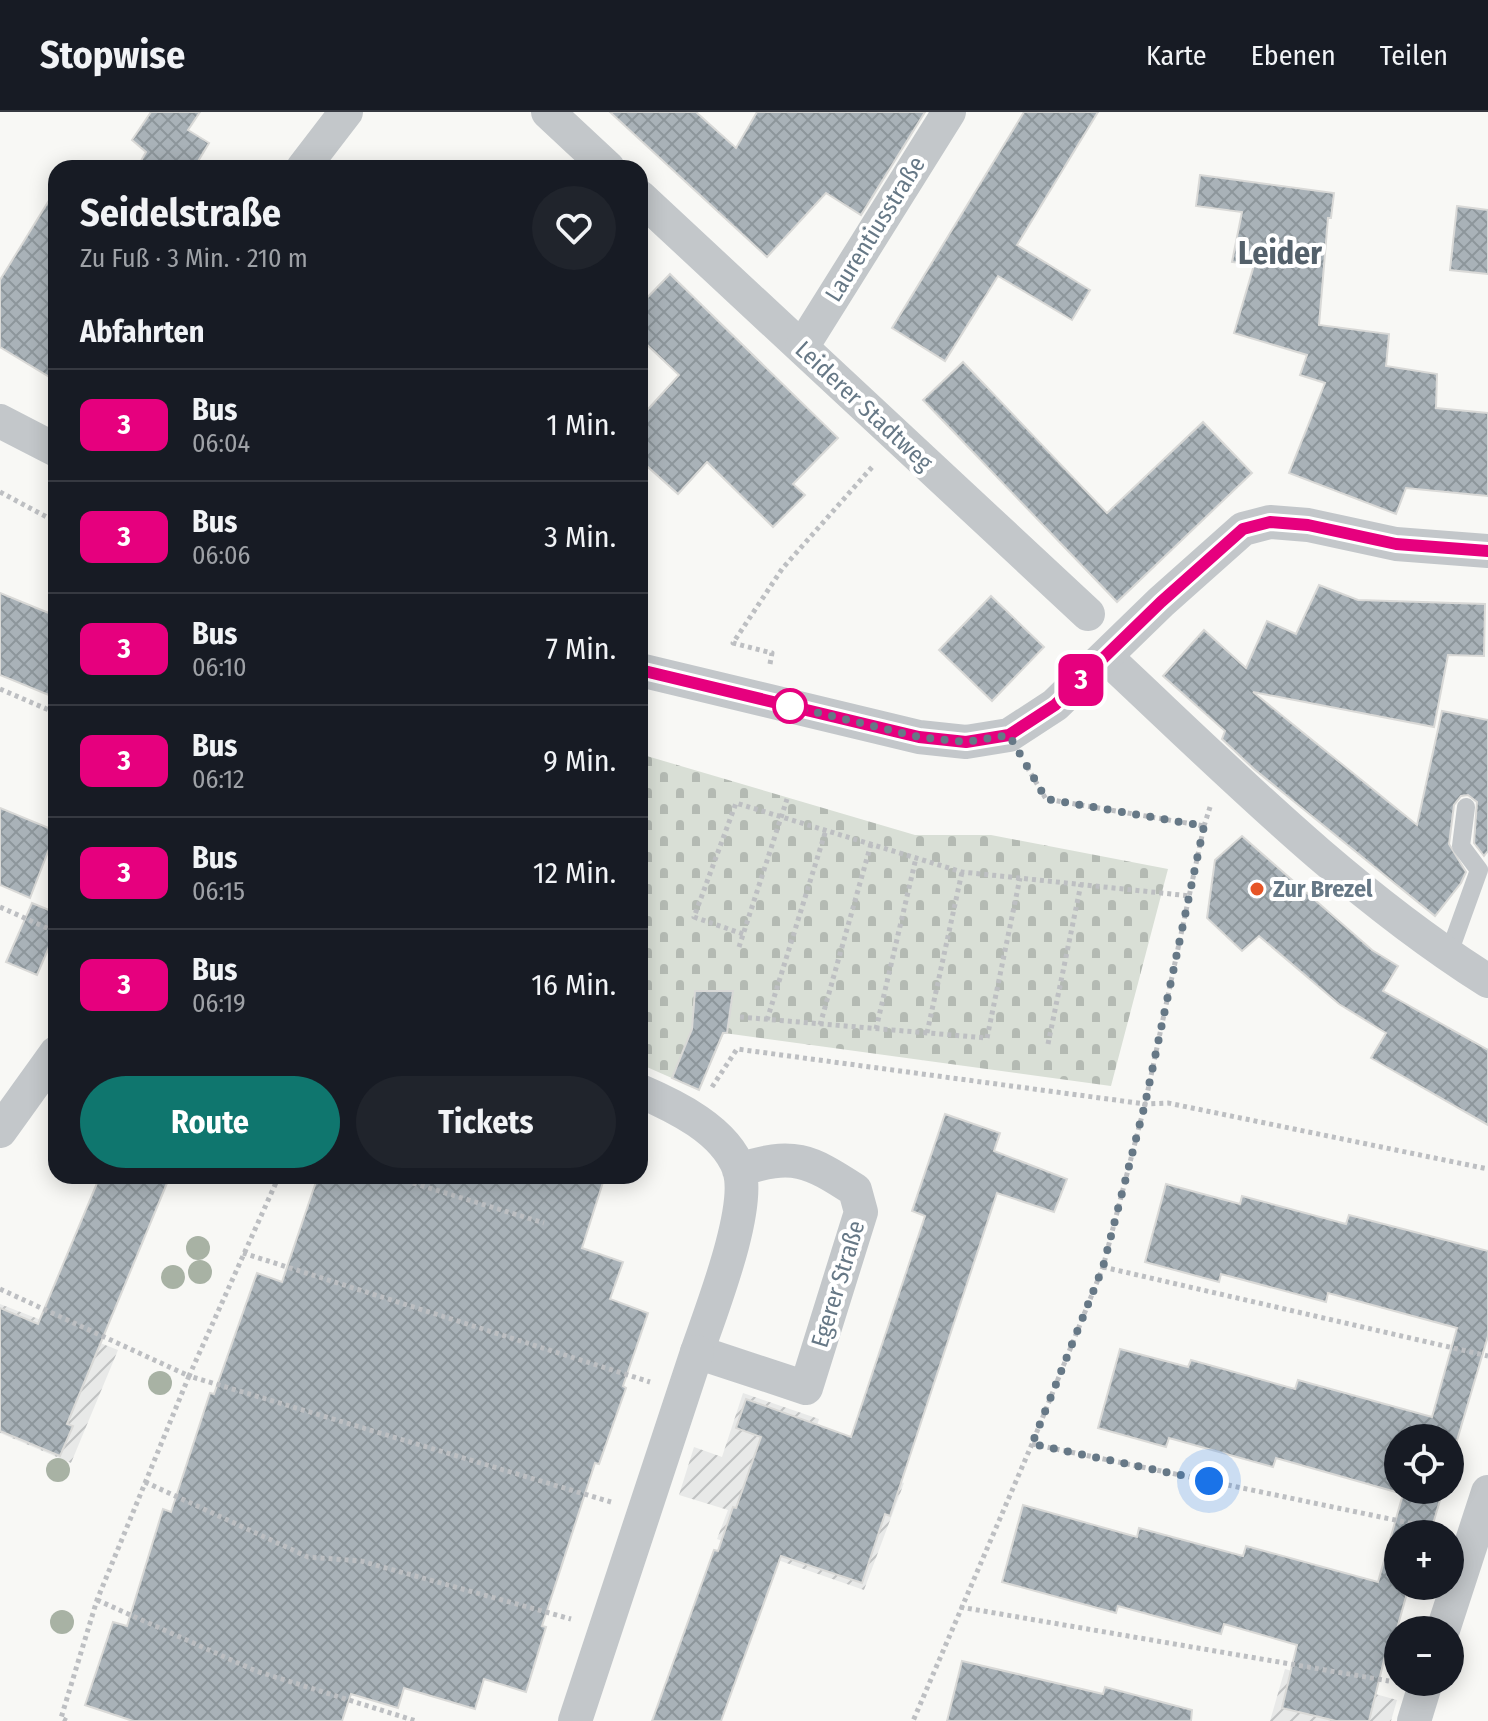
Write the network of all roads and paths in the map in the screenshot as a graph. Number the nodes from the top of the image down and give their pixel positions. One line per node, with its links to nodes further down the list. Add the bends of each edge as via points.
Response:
1 (346, 112): 4 (street)
2 (548, 112): 5 (street)
3 (949, 112): 7 (street, Laurentiusstraße)
4 (309, 160)
5 (599, 160)
6 (648, 204): 7 (street, Leiderer Stadtweg)
7 (802, 347): 9 (street, Leiderer Stadtweg)
8 (0, 421): 10 (street)
9 (898, 438): 14 (street, Leiderer Stadtweg); 18 (path, via 782,569 733,643 772,653)
10 (48, 446)
11 (0, 492): 12 (path)
12 (48, 518)
13 (1488, 551): 15 (street, via 1396,544 1308,525 1270,522 1243,529)
14 (1088, 614)
15 (1112, 650): 20 (street, via 1055,705); 35 (street, via 1328,864)
16 (648, 672): 18 (street)
17 (0, 689): 19 (path)
18 (763, 699): 20 (street, via 919,737 966,742)
19 (48, 710)
20 (1009, 735): 30 (path, via 1046,799 1204,826)
21 (787, 799): 23 (path)
22 (1466, 807): 35 (lane, via 1461,846 1479,870)
23 (782, 816): 24 (path); 33 (path); 33 (path, via 736,803 694,917)
24 (826, 830): 25 (path); 38 (path)
25 (871, 844): 26 (path); 39 (path)
26 (916, 858): 27 (path); 40 (path)
27 (962, 872): 28 (path); 41 (path)
28 (1020, 878): 29 (path); 41 (path, via 987,1038)
29 (1081, 884): 30 (path); 42 (path)
30 (1190, 896): 45 (path)
31 (0, 907): 32 (path)
32 (48, 928)
33 (743, 934): 34 (path)
34 (739, 947)
35 (1448, 956): 36 (street)
36 (1488, 981)
37 (740, 1017): 38 (path)
38 (767, 1020): 39 (path)
39 (820, 1025): 40 (path)
40 (876, 1029): 41 (path)
41 (927, 1033)
42 (1048, 1044)
43 (48, 1064): 47 (street)
44 (648, 1095): 46 (street)
45 (1145, 1104): 46 (path, via 737,1049); 48 (path, via 1168,1103); 54 (path)
46 (691, 1117): 49 (street, via 726,1146)
47 (0, 1131)
48 (1488, 1169)
49 (739, 1170): 56 (street, via 740,1210); 56 (street, Egerer Straße, via 775,1158 820,1168 855,1190 861,1212 806,1388)
50 (275, 1184): 53 (path)
51 (416, 1184): 52 (path)
52 (544, 1223)
53 (243, 1253): 58 (path); 59 (path)
54 (1103, 1267): 57 (path); 60 (path)
55 (0, 1289): 58 (path)
56 (697, 1352): 59 (street)
57 (1488, 1356)
58 (189, 1376): 61 (path); 63 (path)
59 (683, 1393): 63 (street)
60 (1032, 1444): 64 (path); 66 (path)
61 (145, 1482): 65 (path); 68 (path, via 308,1557 361,1561)
62 (1488, 1492): 64 (street)
63 (644, 1511): 68 (street)
64 (1474, 1536): 67 (street)
65 (97, 1600): 71 (path); 73 (path, via 256,1671)
66 (960, 1607): 69 (path); 74 (path)
67 (1448, 1616)
68 (606, 1628): 72 (street)
69 (1384, 1677)
70 (1421, 1696): 75 (street)
71 (62, 1720)
72 (567, 1720)
73 (416, 1721)
74 (913, 1721)
75 (1414, 1721)

